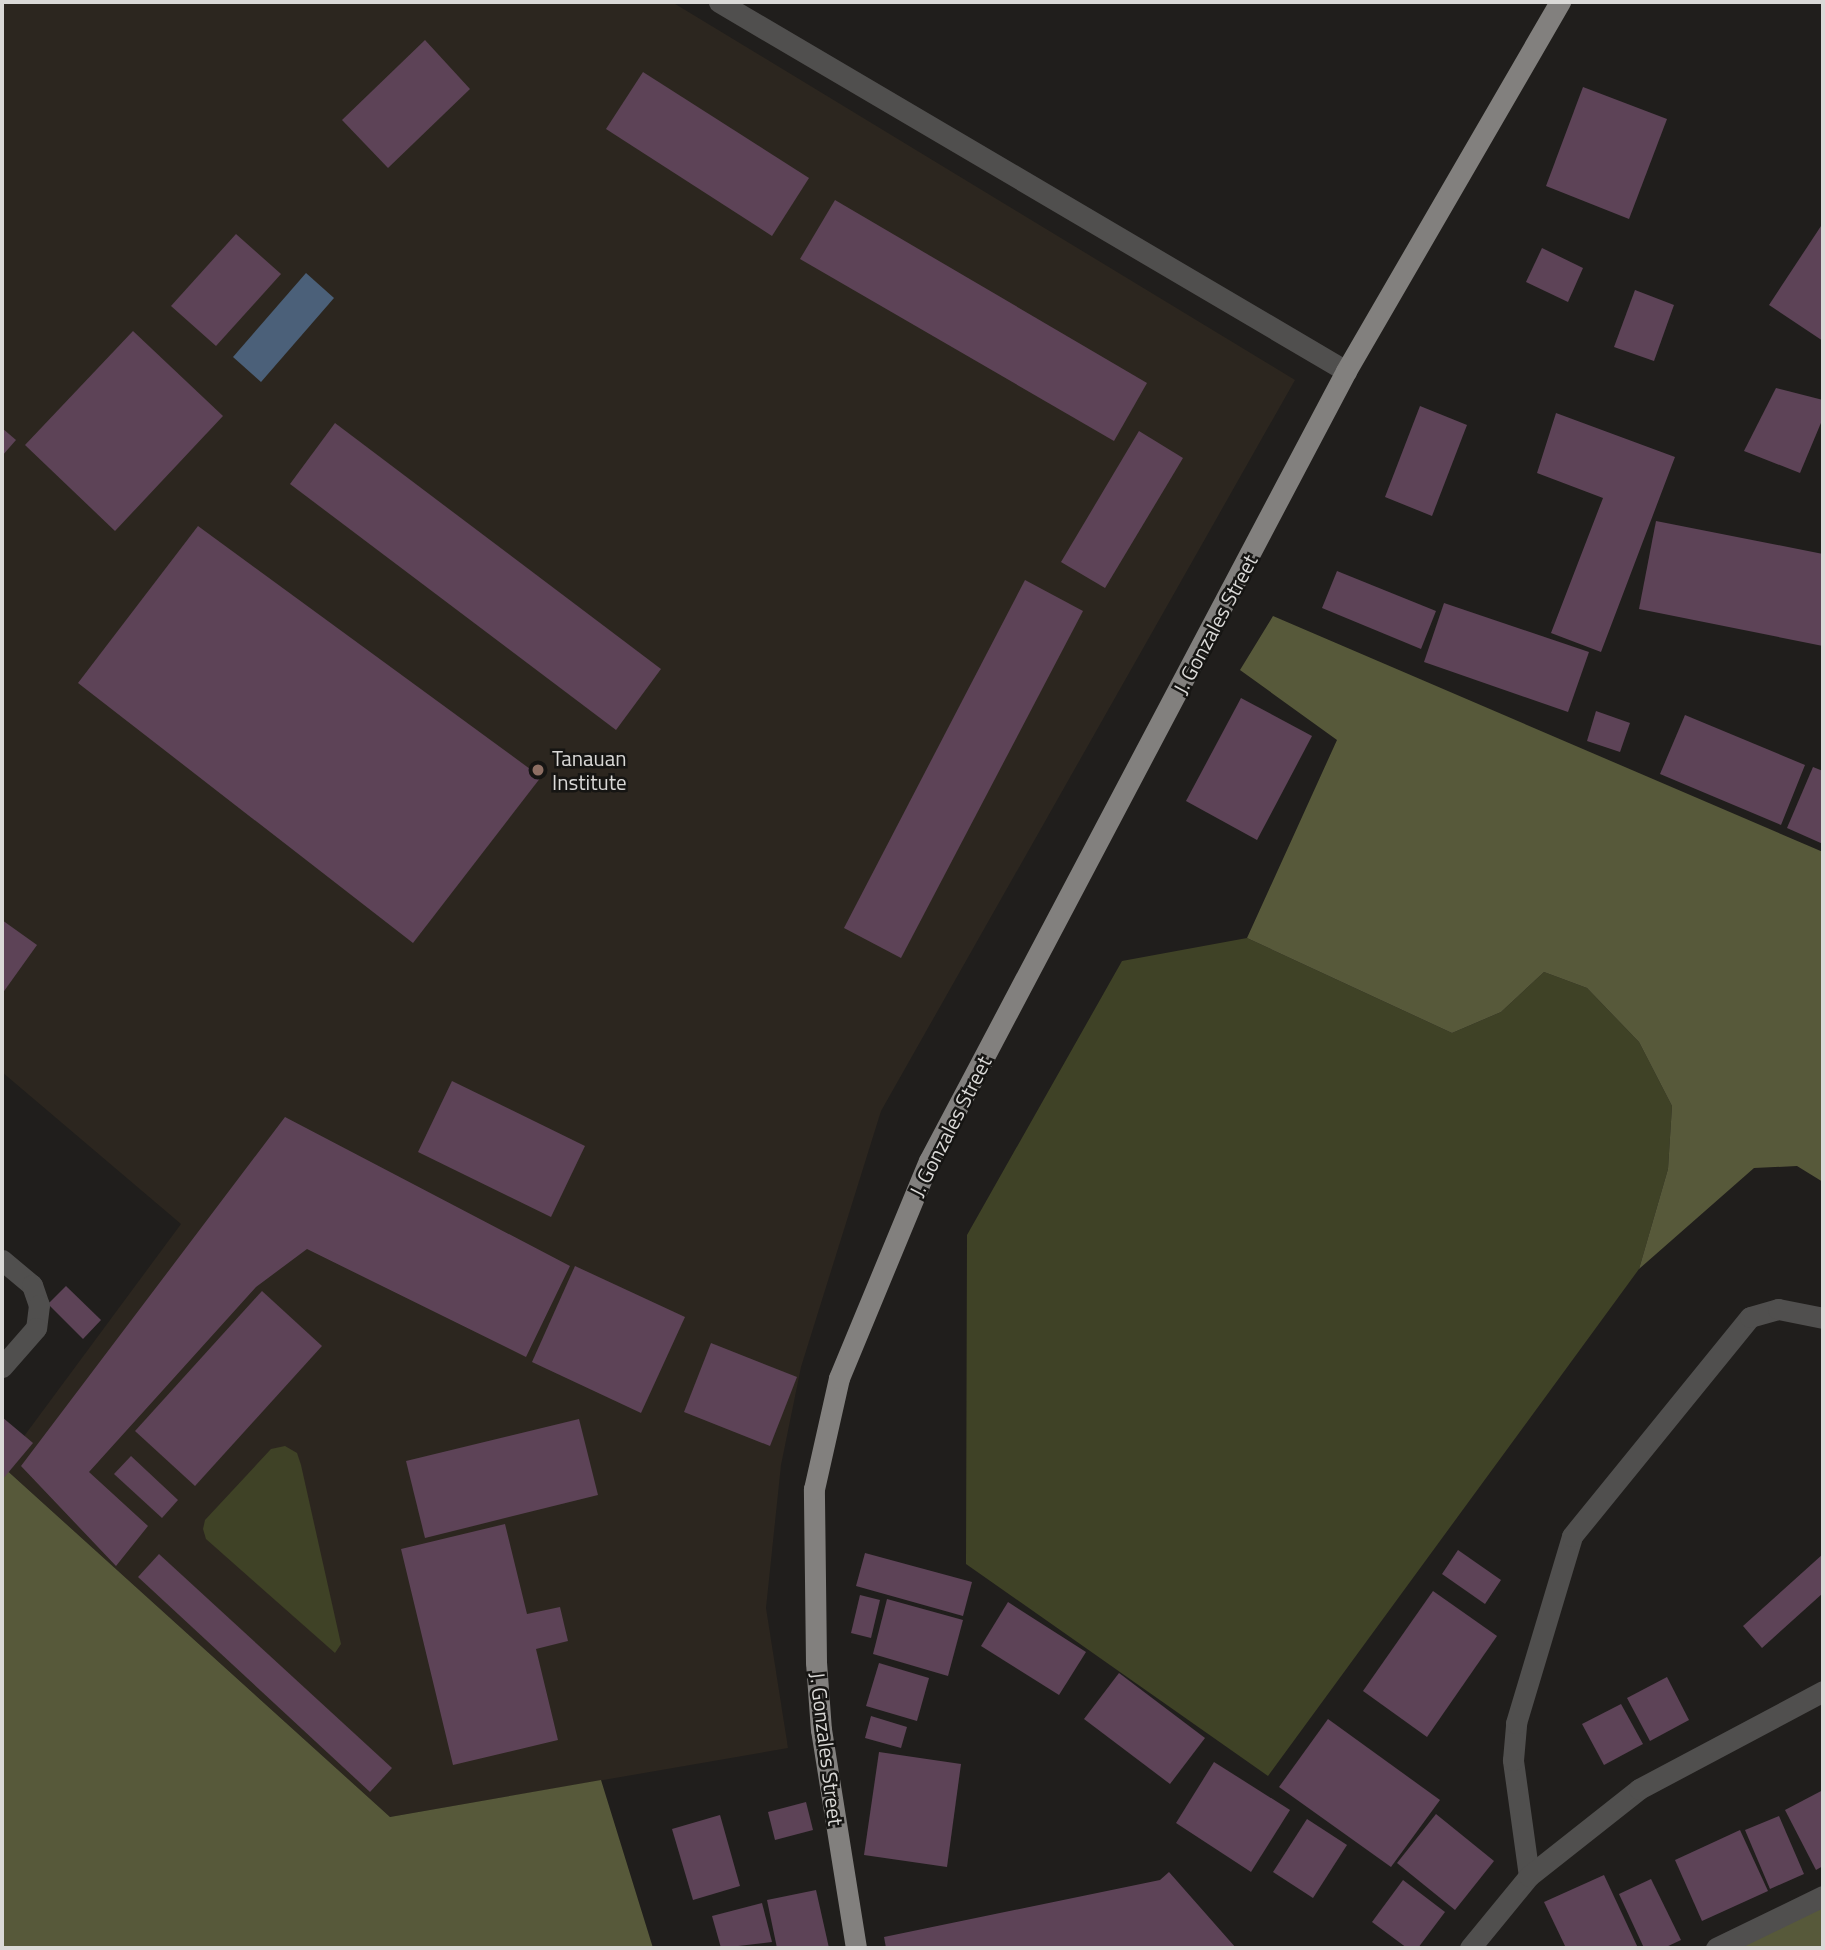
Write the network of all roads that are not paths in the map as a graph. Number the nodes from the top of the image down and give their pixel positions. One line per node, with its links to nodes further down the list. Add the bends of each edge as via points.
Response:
1 (719, 2): 3 (street)
2 (1560, 2): 3 (main road, J. Gonzales Street)
3 (1346, 371): 10 (main road, J. Gonzales Street, via 929,1161 839,1378 814,1489 816,1675)
4 (2, 1260): 6 (street, via 32,1285 38,1305 36,1328)
5 (1823, 1318): 8 (street, via 1778,1309 1751,1317 1572,1536 1516,1723 1513,1760)
6 (2, 1367)
7 (1823, 1691): 8 (street, via 1639,1789)
8 (1529, 1876): 11 (street)
9 (1823, 1896): 12 (street)
10 (856, 1948)
11 (1470, 1948)
12 (1716, 1948)

